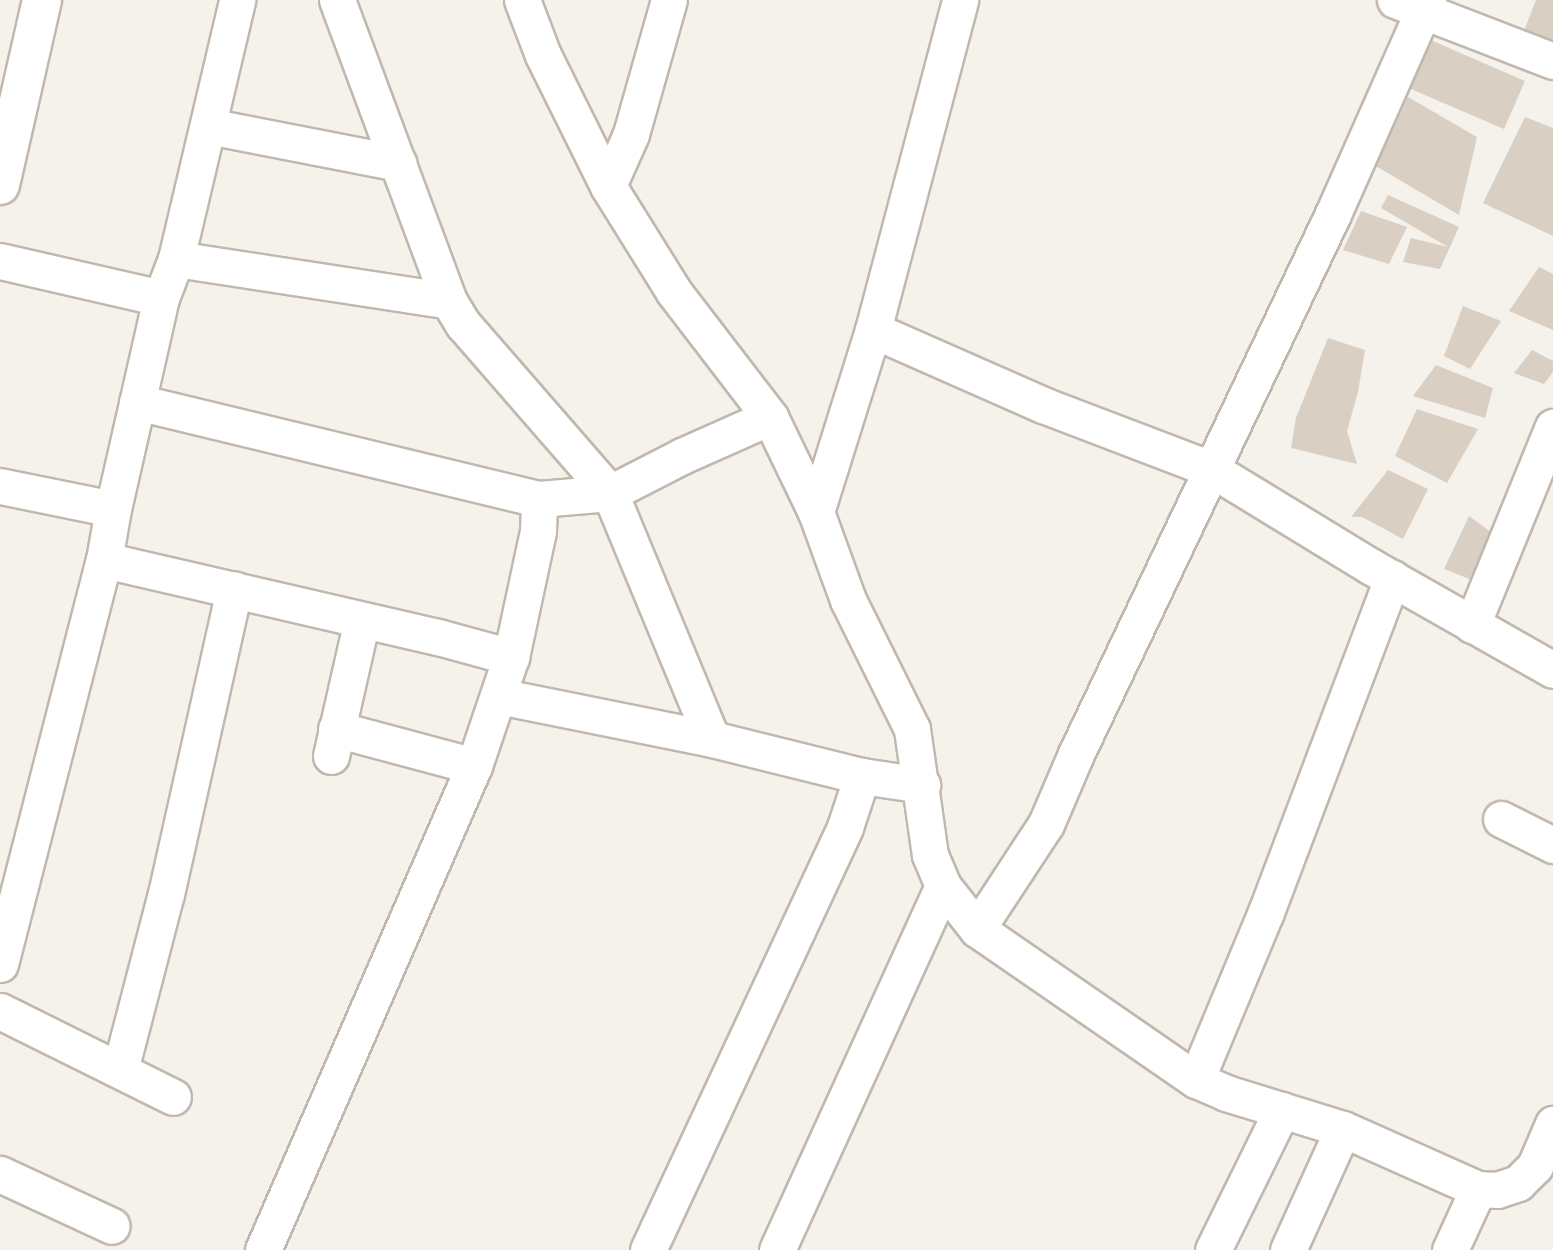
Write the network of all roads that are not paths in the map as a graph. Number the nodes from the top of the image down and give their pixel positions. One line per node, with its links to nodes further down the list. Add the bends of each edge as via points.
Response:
1 (42, 0): 11 (street)
2 (237, 0): 9 (street)
3 (337, 0): 10 (street)
4 (522, 0): 12 (street, via 543,55)
5 (669, 0): 12 (street, via 631,134)
6 (960, 0): 17 (street)
7 (1416, 3): 8 (street); 21 (street, via 1333,214)
8 (1553, 61)
9 (208, 126): 10 (street); 13 (street)
10 (398, 163): 16 (street)
11 (0, 185)
12 (608, 186): 19 (street, via 674,292)
13 (176, 259): 15 (street); 16 (street)
14 (0, 261): 15 (street)
15 (161, 298): 18 (street)
16 (449, 301): 23 (street, via 463,324)
17 (873, 330): 21 (street, via 1043,405); 26 (street)
18 (136, 402): 24 (street); 25 (street)
19 (770, 417): 23 (street); 26 (street)
20 (1553, 427): 31 (street)
21 (1211, 469): 28 (street); 42 (street, via 1046,824)
22 (0, 486): 25 (street)
23 (610, 493): 24 (street); 35 (street)
24 (539, 499): 32 (street, via 538,531)
25 (113, 509): 27 (street)
26 (816, 512): 38 (street, via 848,600 912,729)
27 (104, 560): 29 (street); 43 (street)
28 (1392, 578): 31 (street); 46 (street, via 1266,912)
29 (234, 590): 30 (street); 45 (street, via 166,894)
30 (362, 620): 32 (street); 36 (street, via 333,743)
31 (1472, 625): 33 (street)
32 (511, 657): 34 (street)
33 (1553, 670)
34 (499, 696): 35 (street); 36 (street)
35 (712, 739): 37 (street)
36 (474, 766): 55 (street)
37 (862, 776): 38 (street); 56 (street, via 845,827)
38 (922, 786): 41 (street, via 930,855)
39 (1501, 819): 40 (street)
40 (1553, 845)
41 (943, 886): 42 (street); 57 (street)
42 (977, 929): 46 (street)
43 (0, 964)
44 (0, 1011): 45 (street)
45 (120, 1070): 47 (street)
46 (1196, 1080): 48 (street)
47 (173, 1097)
48 (1282, 1110): 50 (street); 58 (street)
49 (1553, 1124): 51 (street)
50 (1343, 1129): 53 (street); 59 (street)
51 (1544, 1170): 53 (street, via 1508,1188)
52 (0, 1174): 54 (street)
53 (1478, 1189): 60 (street)
54 (112, 1226)
55 (264, 1250)
56 (648, 1250)
57 (777, 1250)
58 (1213, 1250)
59 (1288, 1250)
60 (1450, 1250)

